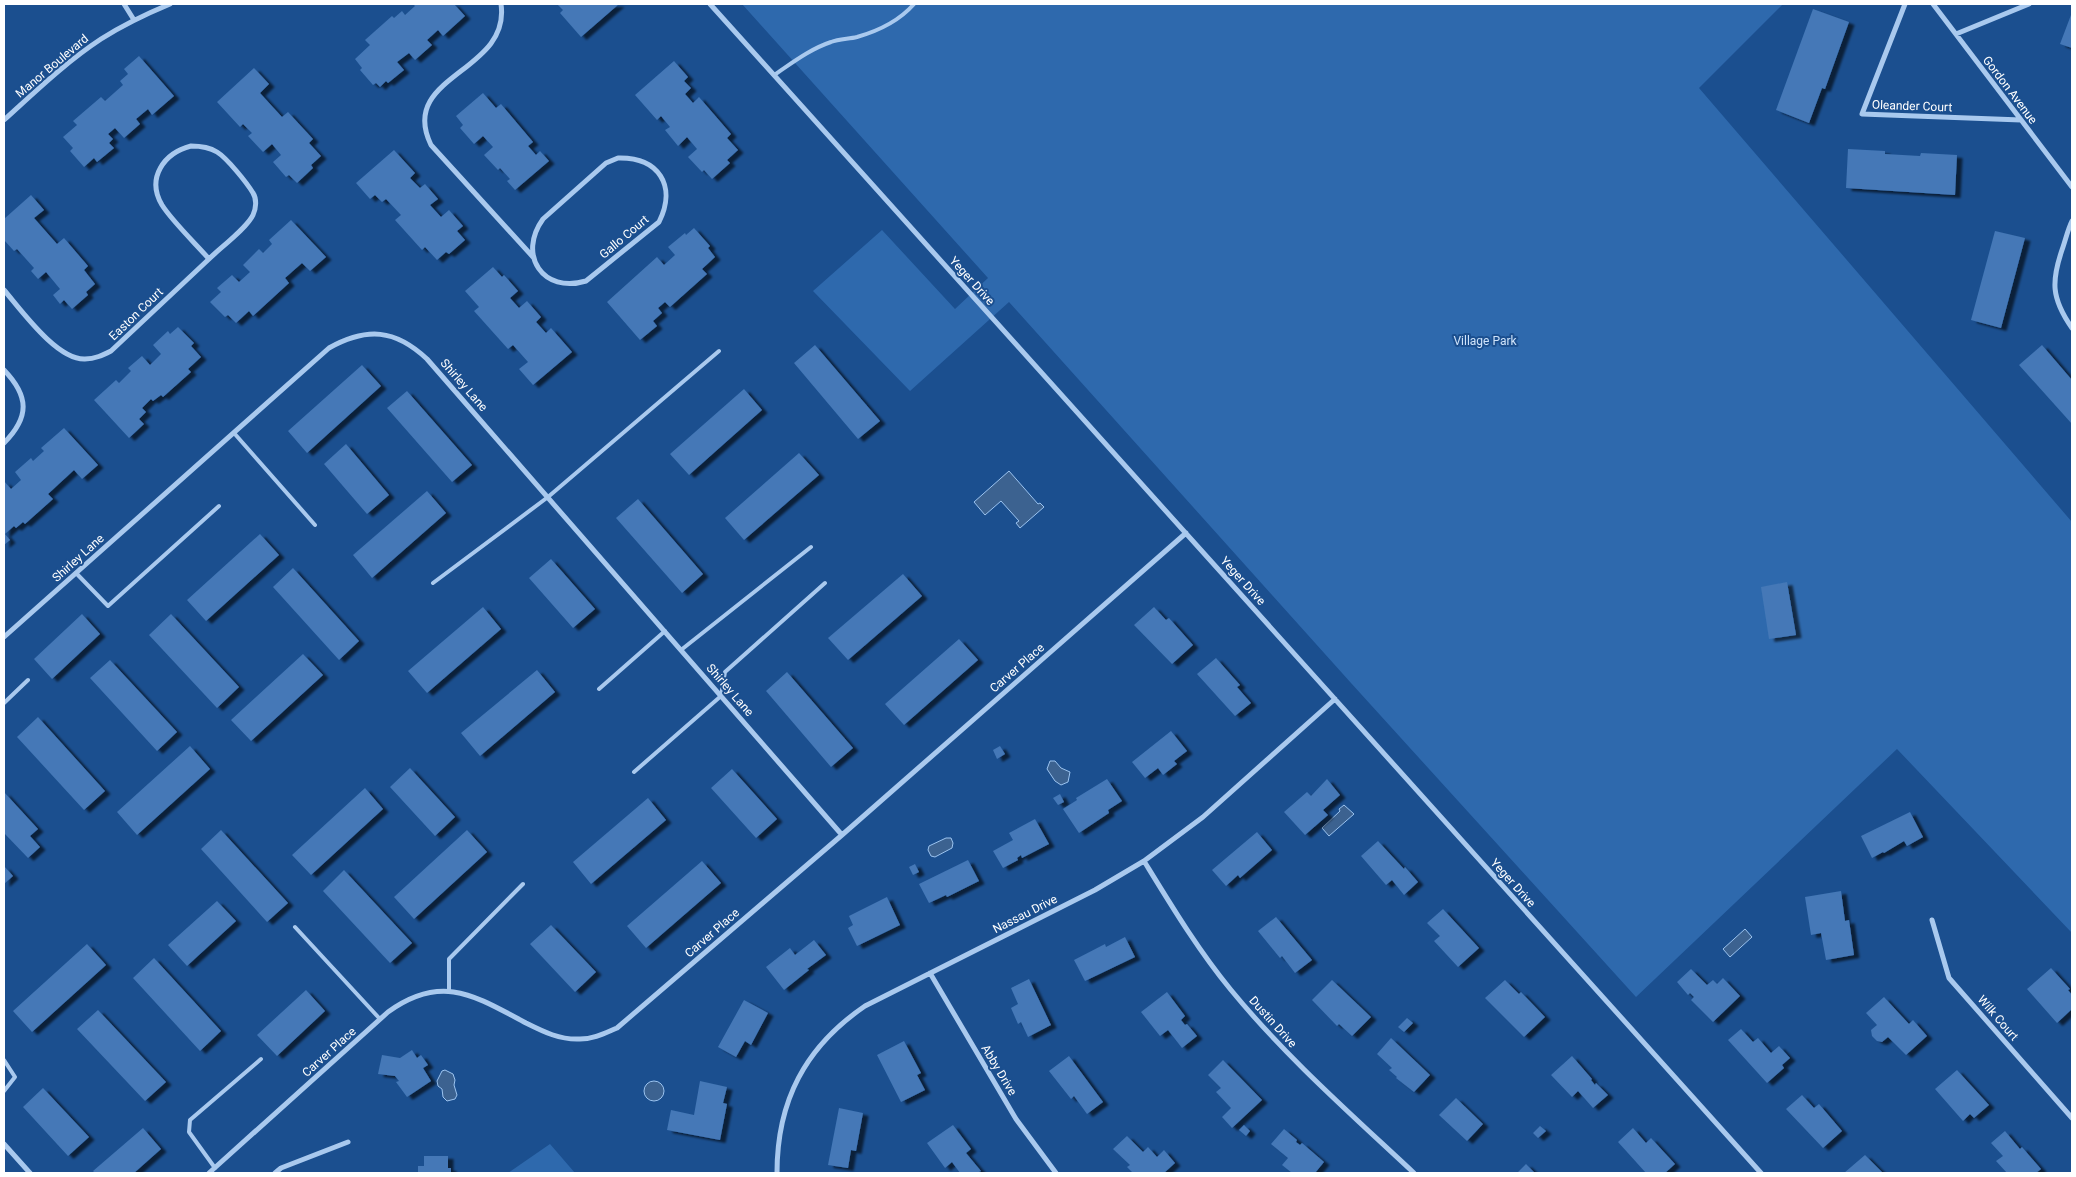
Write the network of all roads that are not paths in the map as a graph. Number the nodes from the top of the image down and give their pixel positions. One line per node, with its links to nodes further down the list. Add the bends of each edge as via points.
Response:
1 (124, 4): 9 (street)
2 (170, 4): 9 (street, Manor Boulevard)
3 (501, 4): 16 (street, Gallo Court, via 502,20 489,47 433,95 426,106 425,134 431,146)
4 (710, 4): 11 (street, Yeger Drive)
5 (914, 4): 11 (lane, via 886,26 813,49)
6 (1905, 4): 13 (street, Oleander Court, via 1862,114)
7 (1933, 4): 10 (street, Gordon Avenue)
8 (2029, 4): 10 (street)
9 (134, 20): 12 (street, Manor Boulevard, via 70,61)
10 (1956, 34): 13 (street, Gordon Avenue)
11 (774, 75): 27 (street, Yeger Drive)
12 (4, 120)
13 (2021, 120): 14 (street, Gordon Avenue)
14 (2072, 187)
15 (2072, 221): 19 (street, via 2054,277 2056,299)
16 (533, 258): 16 (street, Gallo Court, via 548,278 560,284 575,285 586,281 659,222 667,194 656,170 646,162 632,158 618,158 606,163 535,229)
17 (209, 259): 17 (street, Easton Court, via 162,205 157,193 161,166 180,148 204,146 218,152 254,194 254,214); 18 (street, Easton Court, via 111,351 84,360 57,348)
18 (4, 290)
19 (2072, 328)
20 (719, 351): 24 (lane)
21 (4, 370): 23 (street, via 15,381 24,404 16,431)
22 (234, 432): 24 (street, Shirley Lane, via 329,348 347,338 380,334 406,342 427,358); 26 (lane); 29 (street, Shirley Lane)
23 (4, 443)
24 (548, 497): 30 (lane); 32 (street, Shirley Lane)
25 (219, 506): 29 (lane, via 108,606)
26 (315, 525)
27 (1186, 533): 38 (street, Yeger Drive); 41 (street, Carver Place)
28 (810, 547): 34 (lane)
29 (76, 573): 33 (street, Shirley Lane)
30 (432, 583)
31 (825, 583): 37 (lane, via 724,672)
32 (665, 631): 34 (street, Shirley Lane); 36 (lane)
33 (4, 637)
34 (681, 650): 37 (street, Shirley Lane)
35 (28, 680): 39 (lane)
36 (599, 689)
37 (721, 696): 40 (lane); 41 (street, Shirley Lane)
38 (1335, 699): 42 (street, Nassau Drive, via 1203,817); 62 (street, Yeger Drive)
39 (4, 703)
40 (634, 772)
41 (842, 835): 47 (street, Carver Place, via 617,1028 599,1036 581,1040 562,1038 477,997)
42 (1144, 861): 46 (street, Nassau Drive, via 1095,890); 61 (street, Dustin Drive, via 1189,934 1230,989 1323,1089)
43 (523, 884): 47 (lane, via 449,959)
44 (1932, 920): 52 (street, Wilk Court, via 1949,978)
45 (295, 927): 48 (lane)
46 (930, 973): 59 (street, Nassau Drive, via 865,1006 847,1019 806,1063 783,1116); 60 (street, Abby Drive, via 1016,1119)
47 (448, 992): 48 (street, Carver Place, via 417,996 398,1004)
48 (380, 1019): 55 (street, Carver Place)
49 (261, 1059): 55 (lane, via 190,1120 189,1132)
50 (4, 1060): 51 (lane, via 15,1077)
51 (4, 1090)
52 (2072, 1118)
53 (348, 1142): 58 (street)
54 (4, 1144): 56 (street)
55 (214, 1168): 57 (street, Carver Place)
56 (30, 1173)
57 (209, 1173)
58 (275, 1173)
59 (777, 1173)
60 (1056, 1173)
61 (1414, 1173)
62 (1760, 1173)

